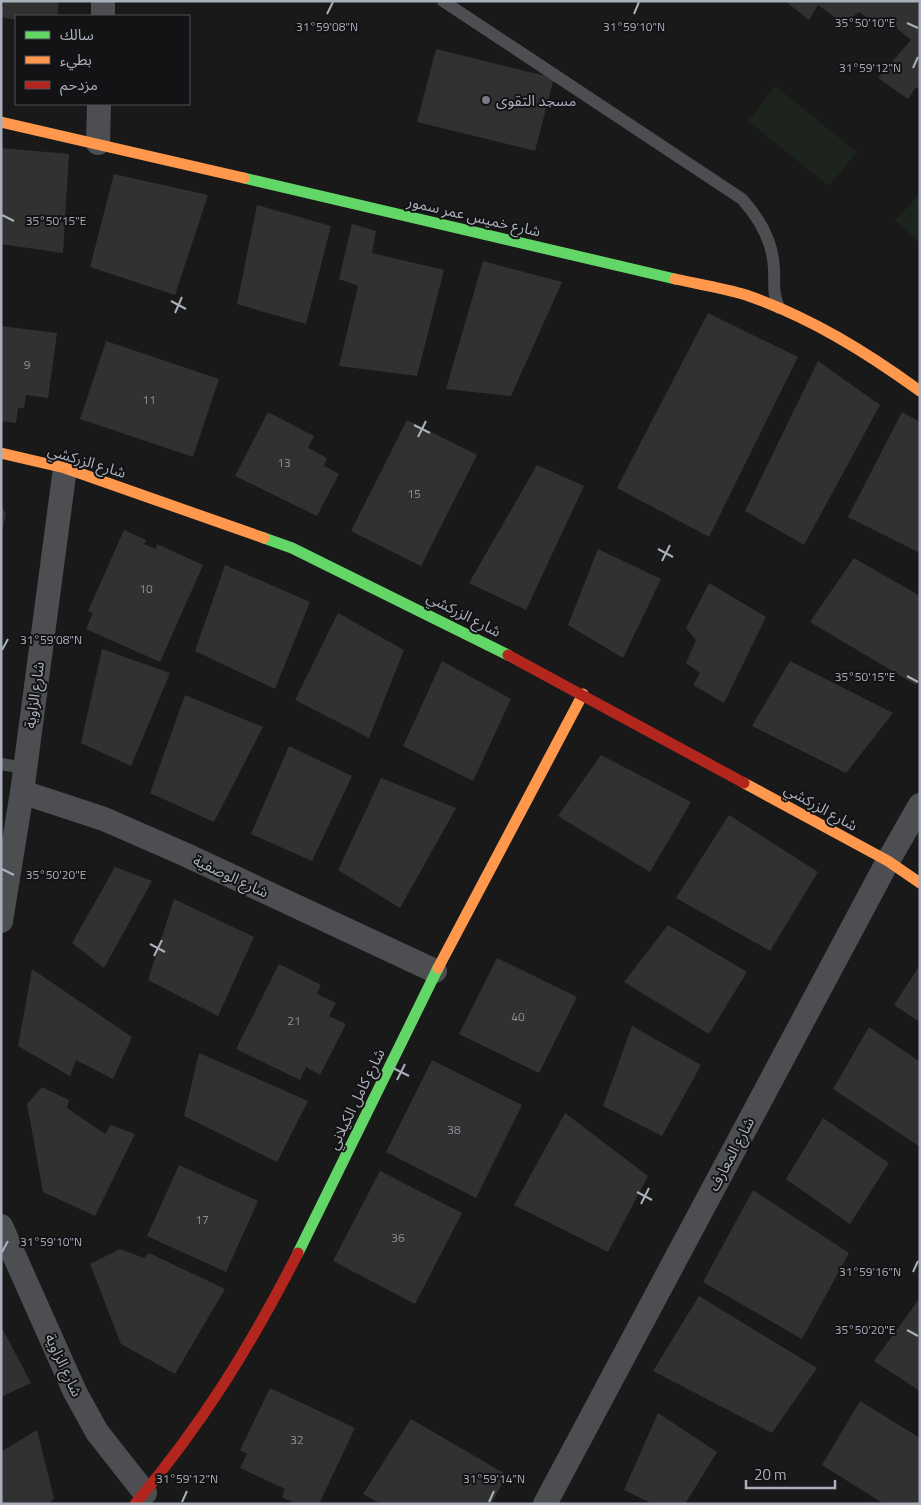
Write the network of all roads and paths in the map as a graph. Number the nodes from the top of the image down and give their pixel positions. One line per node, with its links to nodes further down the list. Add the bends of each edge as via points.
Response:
1 (103, 1): 3 (street)
2 (443, 1): 7 (lane, via 742,199 765,231 774,270 772,290)
3 (103, 15)
4 (99, 105): 6 (street)
5 (1, 122): 6 (street, شارع خميس عمر سمور)
6 (98, 143): 7 (street, شارع خميس عمر سمور, via 683,279 745,295)
7 (780, 309): 8 (street, شارع خميس عمر سمور, via 869,354)
8 (920, 391)
9 (1, 453): 10 (street, شارع الزركشي)
10 (65, 468): 11 (street, شارع الزركشي, via 292,548 392,595); 13 (street, شارع الزاوية)
11 (584, 694): 16 (street, شارع الزركشي); 19 (street, شارع كامل الكيلاني)
12 (1, 764): 13 (lane)
13 (24, 768): 14 (street, شارع الزاوية)
14 (22, 792): 18 (street, شارع الزاوية); 19 (street, شارع الوصفية, via 112,823)
15 (920, 805): 16 (street, شارع المعارف)
16 (888, 861): 17 (street, شارع الزركشي); 22 (street, شارع المعارف)
17 (920, 883)
18 (1, 921)
19 (435, 971): 21 (street, شارع كامل الكيلاني, via 271,1305 211,1406 178,1454)
20 (1, 1226): 21 (street, شارع الزاوية, via 75,1392)
21 (140, 1498)
22 (545, 1504)

